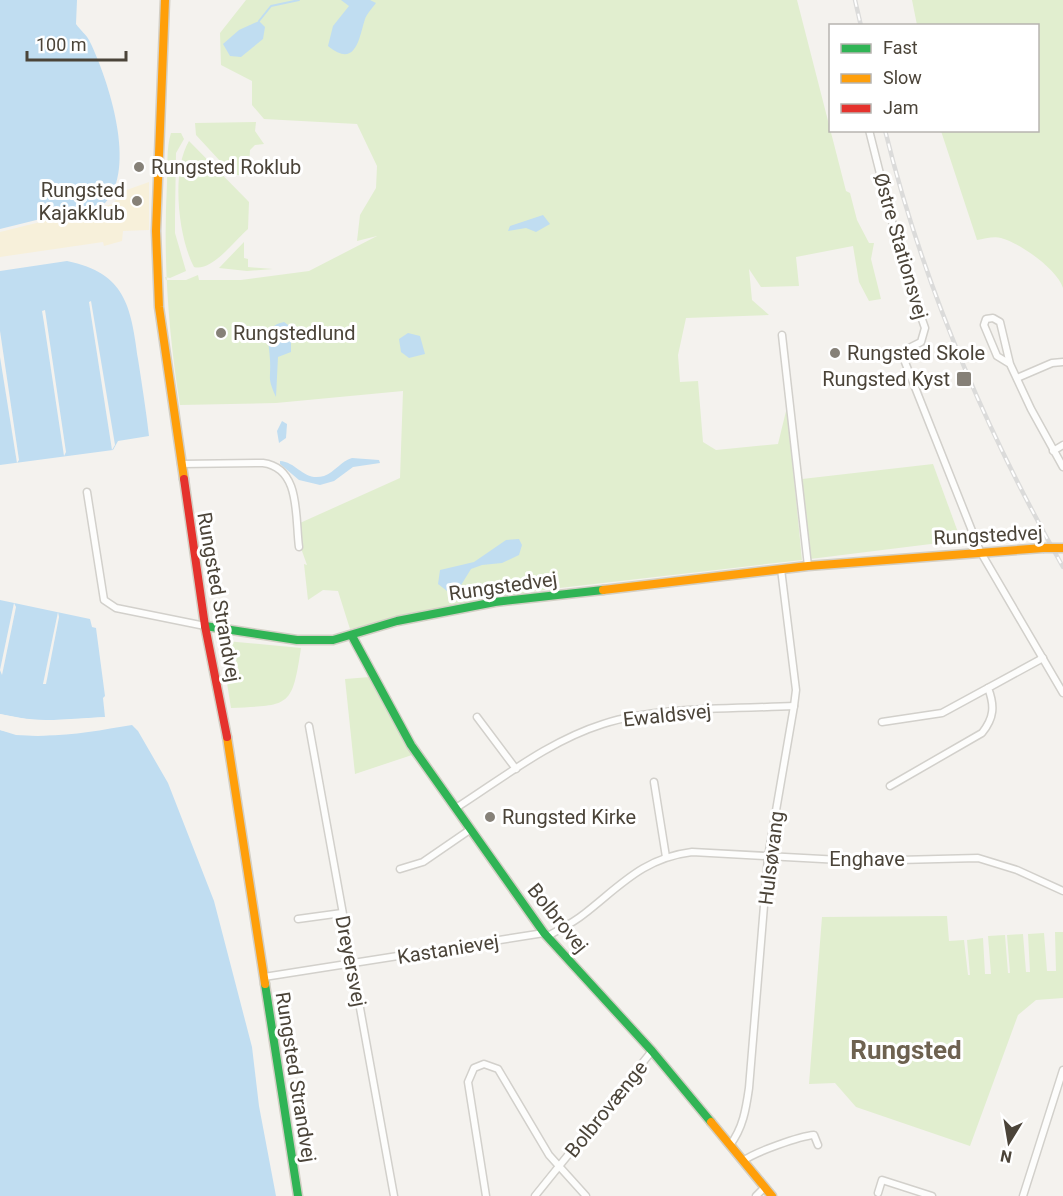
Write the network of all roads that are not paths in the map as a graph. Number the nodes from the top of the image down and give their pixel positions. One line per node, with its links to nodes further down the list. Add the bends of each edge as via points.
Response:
1 (165, 0): 9 (main road, Rungsted Strandvej, via 157,282)
2 (870, 132): 14 (street, Østre Stationsvej, via 903,265 925,328 921,342 902,352)
3 (782, 335): 15 (street)
4 (1063, 362): 6 (street)
5 (1010, 364): 5 (street, via 1000,322 986,319 984,325 997,356); 6 (street)
6 (1017, 378): 8 (street)
7 (1063, 446): 8 (street)
8 (1053, 451): 10 (street)
9 (181, 464): 12 (street, via 274,464 285,472 291,484); 17 (main road, Rungsted Strandvej)
10 (1063, 467)
11 (87, 492): 17 (street, via 104,600 116,608)
12 (299, 547)
13 (1063, 548): 14 (main road, Rungstedvej, bridge)
14 (980, 551): 15 (main road, Rungstedvej); 19 (street)
15 (808, 566): 16 (main road, Rungstedvej)
16 (781, 569): 18 (main road, Rungstedvej, via 495,602 398,621); 22 (street, Hulsøvang)
17 (205, 626): 18 (main road, Rungstedvej, via 310,641); 39 (main road, Rungsted Strandvej, via 224,720)
18 (352, 636): 29 (main road, Bolbrovej, via 400,727)
19 (1043, 658): 20 (street); 21 (street)
20 (988, 688): 24 (street, via 942,713); 28 (street, via 993,713 982,733)
21 (1063, 693)
22 (794, 706): 26 (street, Ewaldsvej, via 624,718 575,734); 32 (street, Hulsøvang)
23 (477, 717): 26 (street)
24 (882, 722)
25 (309, 726): 35 (street, Dreyersvej)
26 (516, 769): 29 (street, Ewaldsvej)
27 (654, 782): 31 (street)
28 (890, 786)
29 (456, 808): 30 (main road, Bolbrovej)
30 (471, 829): 33 (street, via 423,862); 37 (main road, Bolbrovej)
31 (666, 857): 32 (street, Enghave, via 692,852); 37 (street, Enghave, via 638,869 582,916)
32 (768, 857): 34 (street, Enghave, via 859,861 978,858); 42 (street, Hulsøvang, via 749,1088 744,1118)
33 (400, 869)
34 (1063, 891)
35 (342, 913): 36 (street); 38 (street, Dreyersvej)
36 (298, 919)
37 (546, 934): 38 (street, Kastanievej); 40 (main road, Bolbrovej)
38 (352, 964): 39 (street, Kastanievej); 49 (street, Dreyersvej)
39 (264, 977): 48 (main road, Rungsted Strandvej)
40 (652, 1051): 42 (main road, Bolbrovej); 45 (street, Bolbrovænge)
41 (1063, 1070): 56 (street)
42 (730, 1145): 44 (main road, Bolbrovej)
43 (818, 1145): 44 (street, via 814,1135 805,1135 782,1146 755,1152)
44 (743, 1161): 46 (main road, Bolbrovej)
45 (559, 1167): 50 (street, Bolbrovænge, via 498,1069 489,1064 479,1065 468,1082); 51 (street, Bolbrovænge); 52 (street, Bolbrovænge)
46 (765, 1188): 53 (street); 54 (main road, Bolbrovej)
47 (878, 1193): 55 (street, via 882,1180)
48 (298, 1196)
49 (394, 1196)
50 (486, 1196)
51 (535, 1196)
52 (586, 1196)
53 (756, 1196)
54 (772, 1196)
55 (932, 1196)
56 (1023, 1196)

